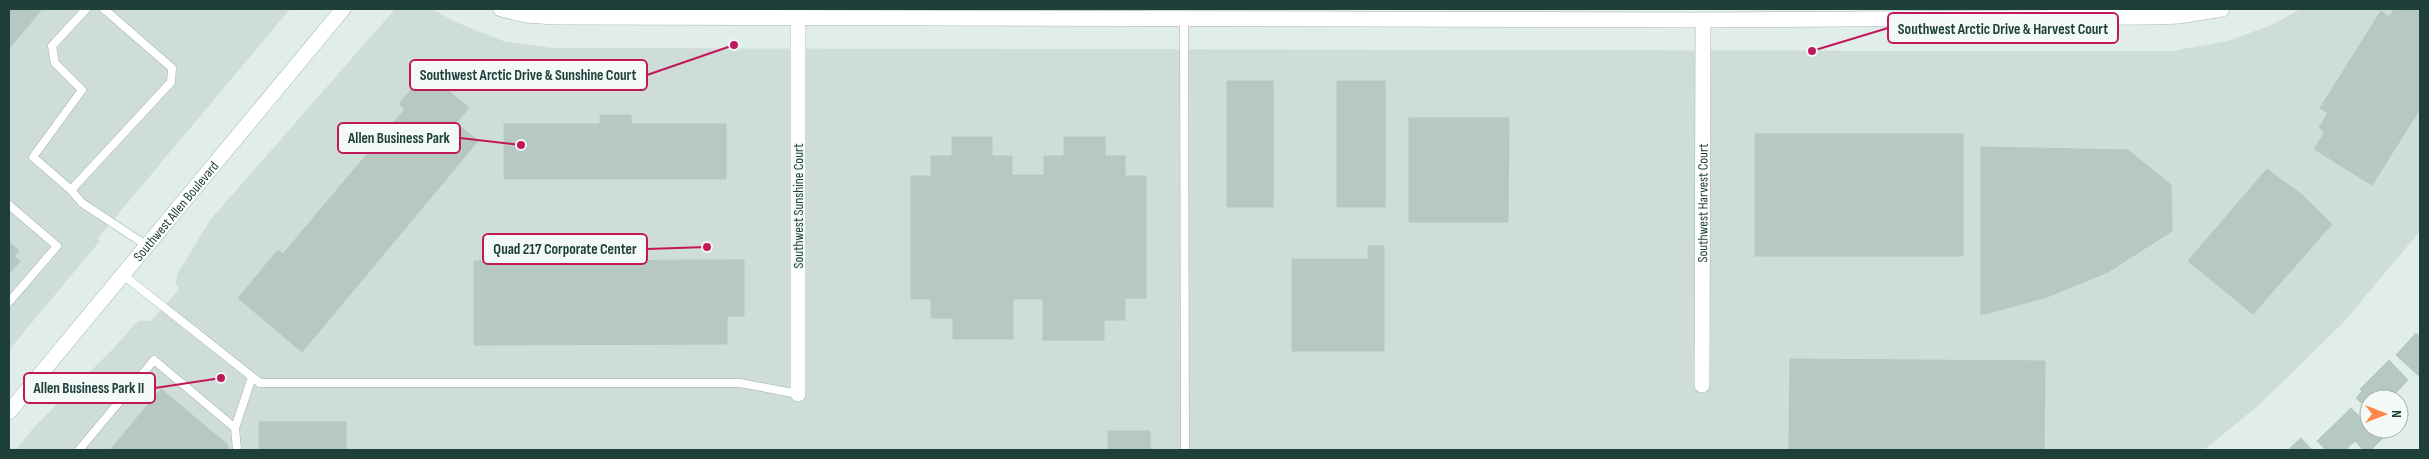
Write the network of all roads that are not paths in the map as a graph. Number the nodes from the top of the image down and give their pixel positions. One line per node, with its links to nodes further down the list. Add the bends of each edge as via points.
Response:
1 (86, 9): 10 (lane, via 52,46 55,62 82,90 33,157)
2 (104, 9): 10 (lane, via 172,68 171,82)
3 (343, 9): 12 (street, Southwest Allen Boulevard)
4 (500, 9): 6 (street, via 555,17)
5 (2222, 9): 9 (street, via 2154,17)
6 (724, 13): 7 (street)
7 (798, 18): 8 (street); 17 (street, Southwest Sunshine Court)
8 (1184, 19): 9 (street); 22 (lane)
9 (1703, 20): 16 (street, Southwest Harvest Court)
10 (71, 190): 12 (lane, via 82,203)
11 (9, 205): 14 (lane, via 57,246)
12 (146, 245): 13 (street, Southwest Allen Boulevard)
13 (122, 274): 15 (lane); 18 (street, Southwest Allen Boulevard)
14 (9, 302)
15 (252, 377): 17 (lane, via 260,383 740,383); 19 (lane)
16 (1702, 385)
17 (798, 394)
18 (9, 412)
19 (235, 428): 20 (lane, via 154,360); 21 (lane)
20 (79, 450)
21 (236, 450)
22 (1185, 450)

